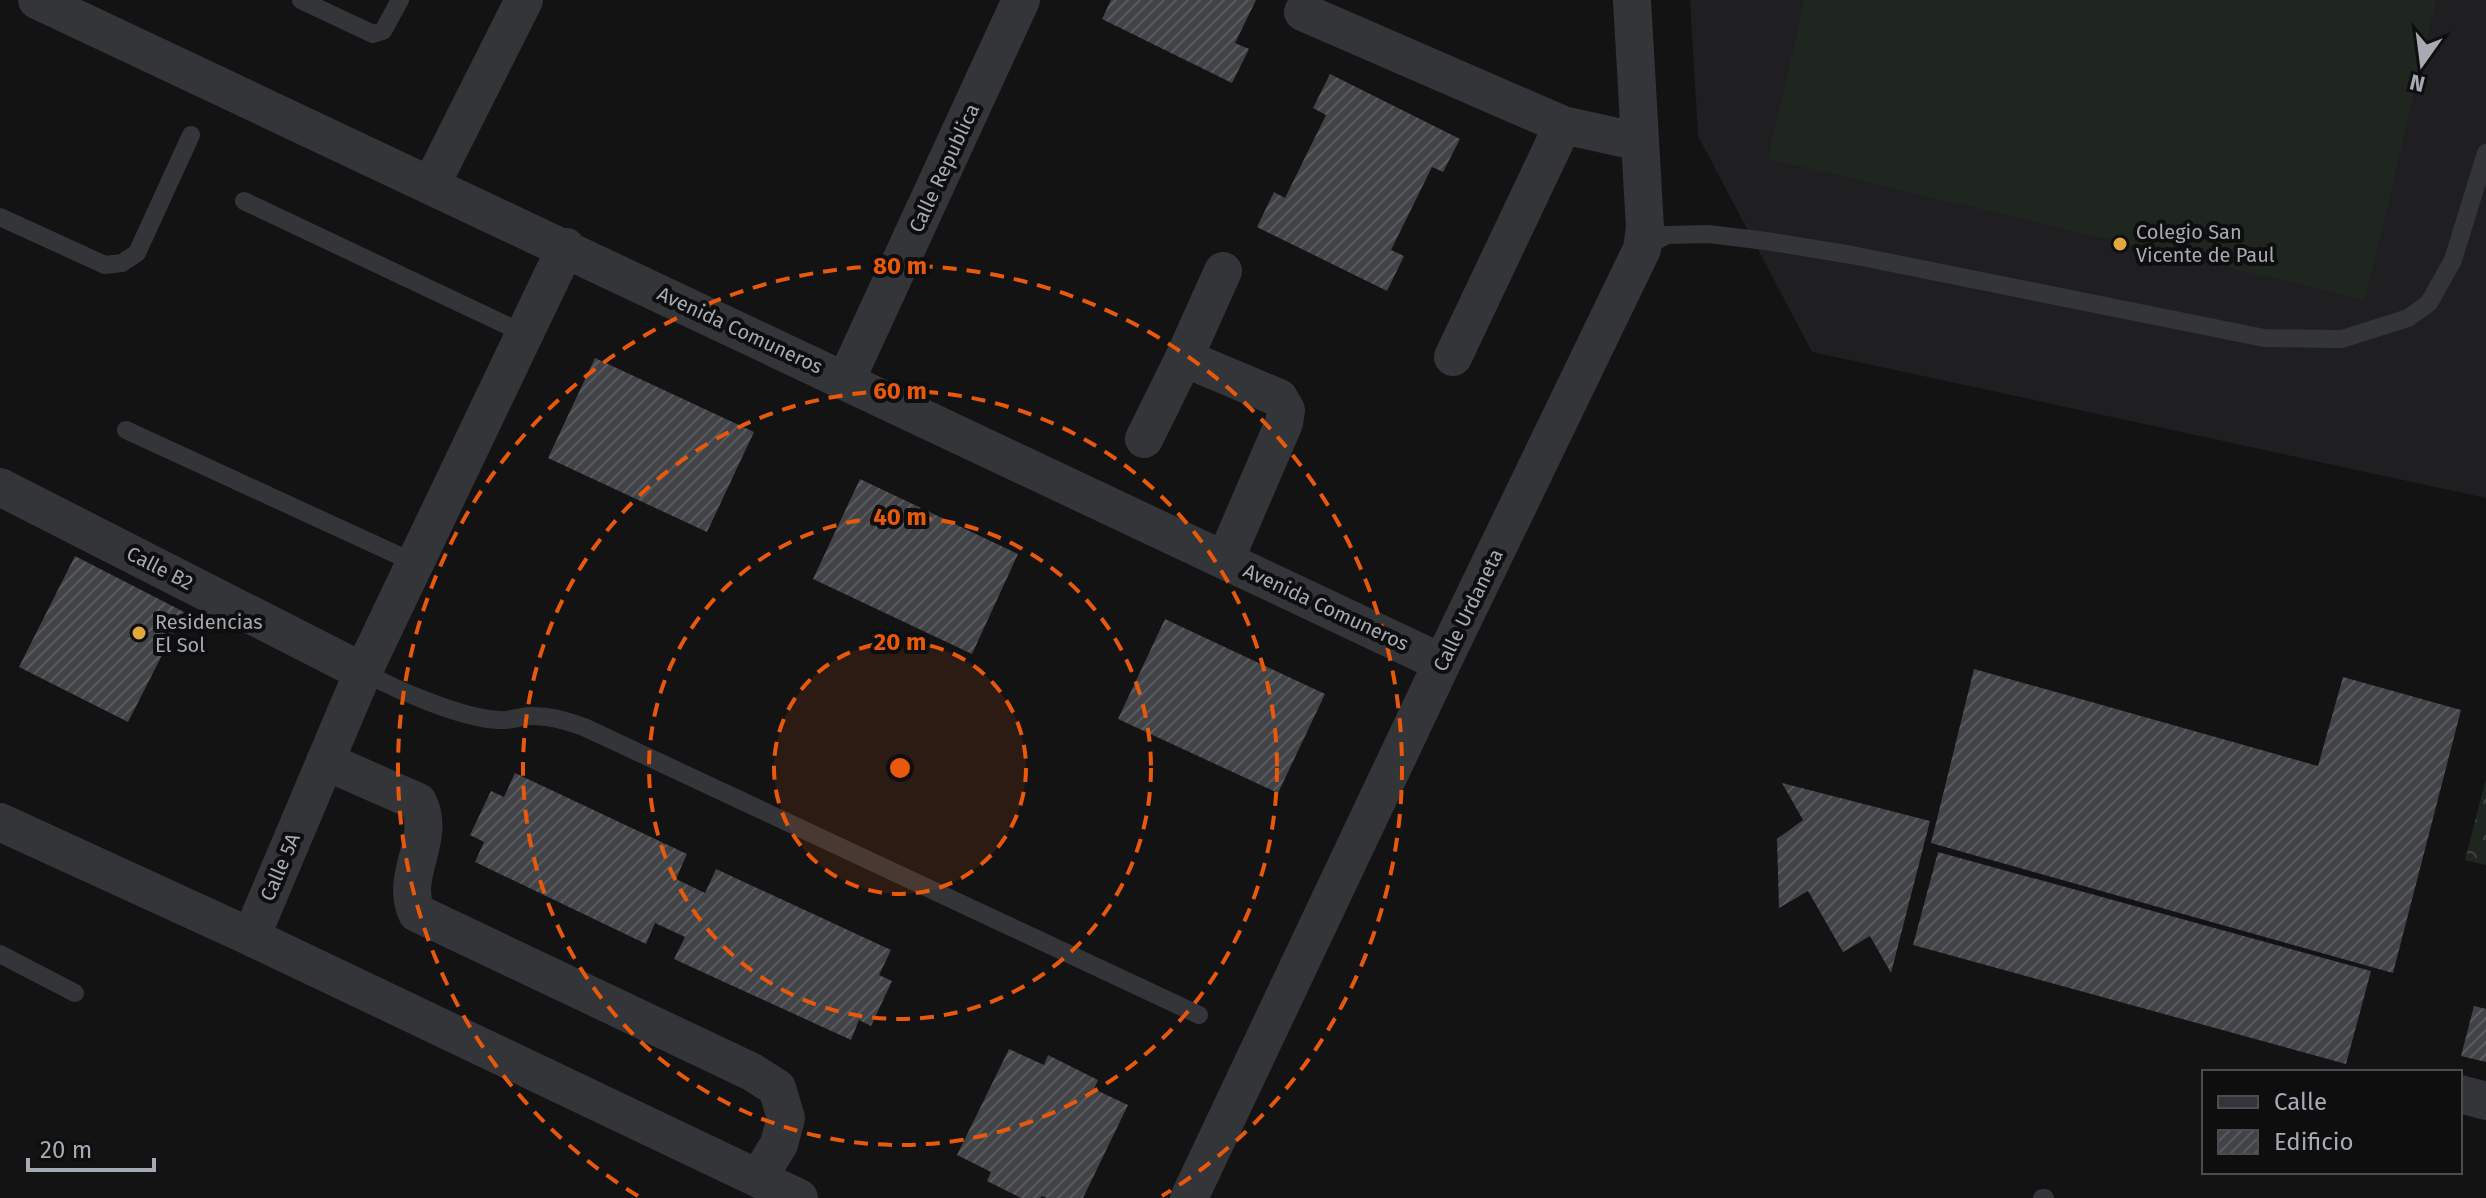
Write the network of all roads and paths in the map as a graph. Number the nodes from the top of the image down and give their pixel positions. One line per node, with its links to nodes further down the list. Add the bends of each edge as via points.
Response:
1 (37, 0): 12 (street, Avenida Comuneros)
2 (301, 0): 3 (lane, via 373,34 383,31)
3 (400, 0)
4 (524, 0): 12 (street)
5 (1021, 0): 21 (street, Calle Republica)
6 (1632, 0): 10 (street, Calle Urdaneta)
7 (1303, 12): 8 (street)
8 (1563, 125): 10 (street); 19 (street)
9 (191, 135): 14 (lane, via 137,253 122,263 105,265)
10 (1640, 142): 16 (street, Calle Urdaneta)
11 (2486, 153): 16 (lane, via 2453,260 2429,303 2408,318 2342,339 2264,338 1766,241 1667,235)
12 (431, 185): 15 (street, Avenida Comuneros)
13 (244, 201): 18 (lane)
14 (0, 217)
15 (566, 247): 18 (street, Calle 5A); 21 (street, Avenida Comuneros)
16 (1642, 249): 27 (street, Calle Urdaneta)
17 (1223, 271): 20 (street)
18 (525, 334): 26 (street, Calle 5A)
19 (1453, 357)
20 (1184, 358): 23 (street); 25 (street, via 1279,398 1286,410)
21 (846, 380): 25 (street, Avenida Comuneros)
22 (126, 430): 26 (lane)
23 (1144, 439)
24 (0, 487): 28 (street, Calle B2)
25 (1225, 560): 27 (street, Avenida Comuneros)
26 (415, 563): 28 (street, Calle 5A)
27 (1442, 663): 39 (street, Calle Urdaneta)
28 (363, 672): 29 (street, Calle 5A); 34 (lane, via 477,717 558,718 584,727)
29 (325, 761): 31 (street, Calle 5A); 37 (street, via 418,802 426,817 410,899 417,913 777,1088 786,1118 779,1144)
30 (0, 822): 31 (street)
31 (251, 937): 37 (street)
32 (0, 954): 33 (lane)
33 (75, 993)
34 (1199, 1015)
35 (2462, 1095): 36 (street)
36 (2486, 1101)
37 (759, 1177): 38 (street)
38 (799, 1198)
39 (1189, 1198)

